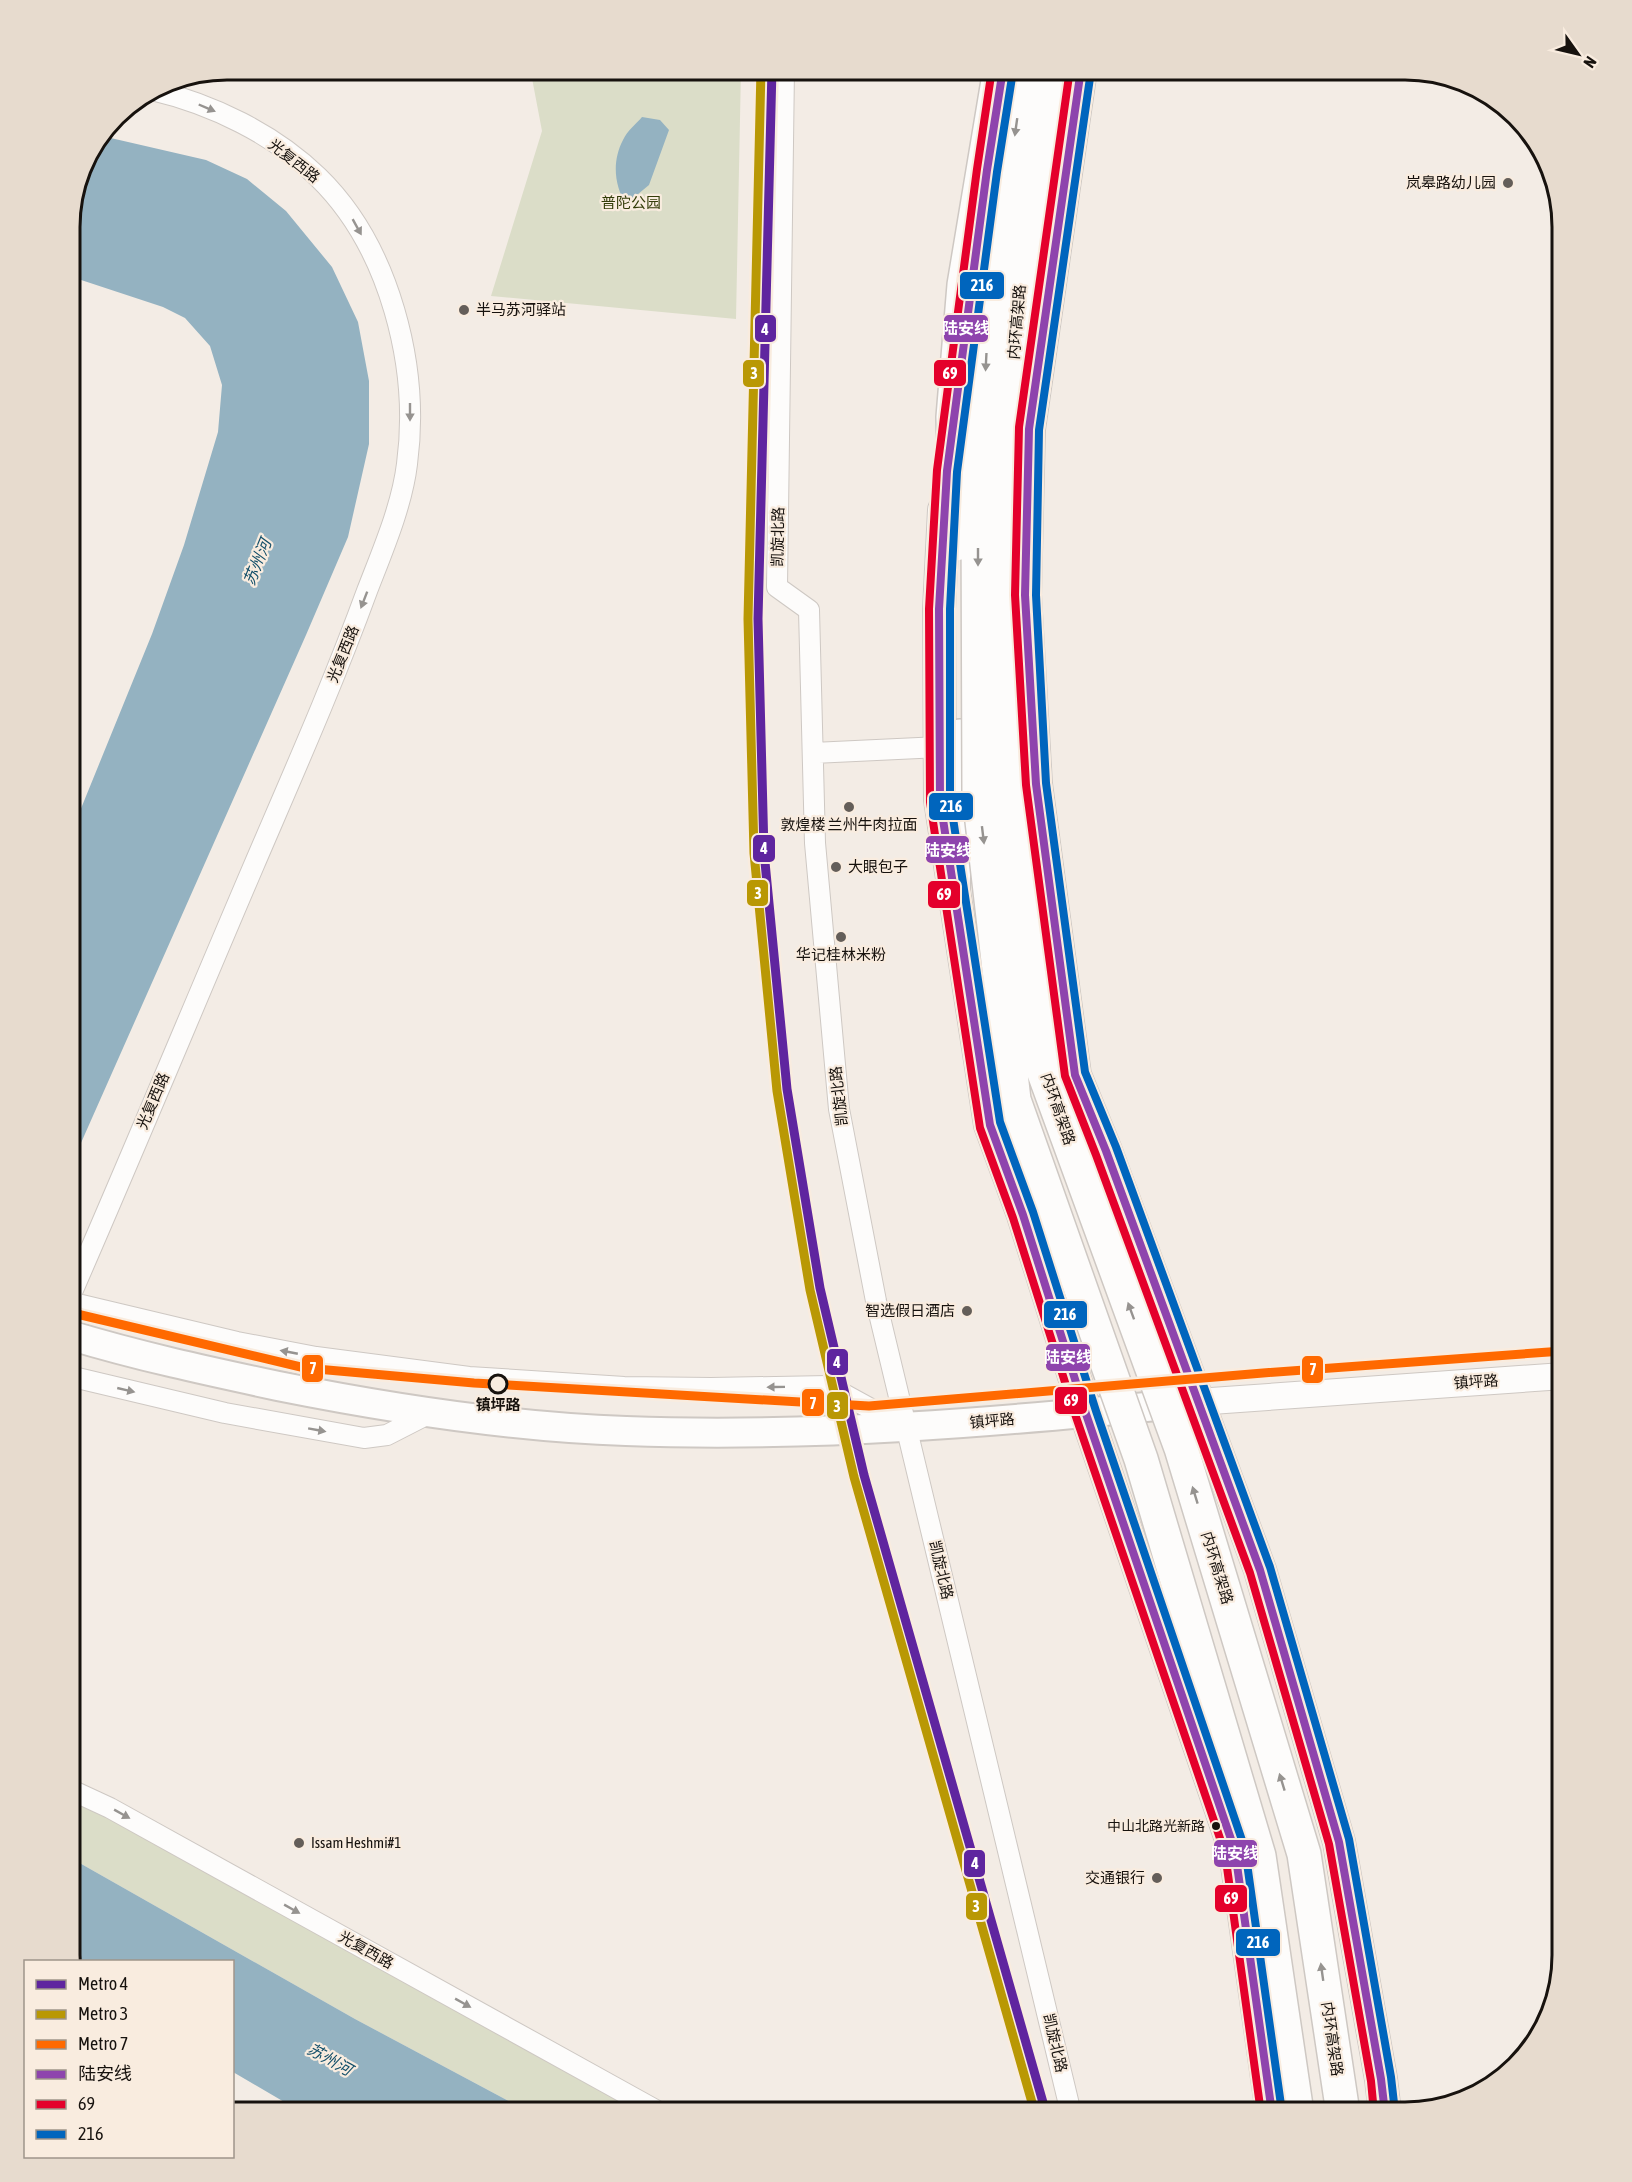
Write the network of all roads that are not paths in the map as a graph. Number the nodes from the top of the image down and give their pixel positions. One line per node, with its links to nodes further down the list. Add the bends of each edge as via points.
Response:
1 (784, 79): 8 (street, 凯旋北路, via 777,587 809,610)
2 (999, 80): 7 (highway, bridge, via 964,285 953,417)
3 (1024, 80): 23 (highway, 内环高架路, one-way to 23, bridge, via 988,318 978,509 978,795 1014,1100 1142,1459 1259,1856)
4 (1051, 80): 24 (highway, 内环高架路, one-way to 4, bridge, via 1304,1854 1181,1448 1043,1070 1010,796 1005,513 1016,313)
5 (1079, 80): 15 (main road, via 1029,429 1025,595 1036,784 1075,1075)
6 (165, 93): 10 (street, 光复西路, one-way to 10, via 223,114 275,143 318,177 352,217 374,256 386,289 405,356 411,411 407,466 391,530 345,651)
7 (950, 741): 8 (street); 9 (highway)
8 (813, 753): 18 (street, 凯旋北路, via 815,843 839,1109 876,1301)
9 (953, 887): 17 (main road, via 990,1125)
10 (79, 1277)
11 (79, 1304): 18 (street, one-way to 11, via 829,1386 624,1387 469,1377 316,1357)
12 (79, 1338): 16 (main road, 镇坪路, via 221,1374)
13 (1552, 1377): 15 (street, 镇坪路)
14 (79, 1378): 16 (street, one-way to 16, via 225,1413 364,1438 387,1435)
15 (1197, 1402): 17 (main road, 镇坪路); 25 (main road, via 1260,1570 1339,1842)
16 (430, 1413): 18 (main road, 镇坪路, via 625,1431 734,1433)
17 (1086, 1414): 18 (main road, 镇坪路); 22 (main road, via 1235,1851)
18 (908, 1428): 21 (street, 凯旋北路)
19 (79, 1794): 20 (street, 光复西路, one-way to 20)
20 (642, 2102)
21 (1068, 2102)
22 (1270, 2102)
23 (1295, 2102)
24 (1341, 2102)
25 (1384, 2102)

